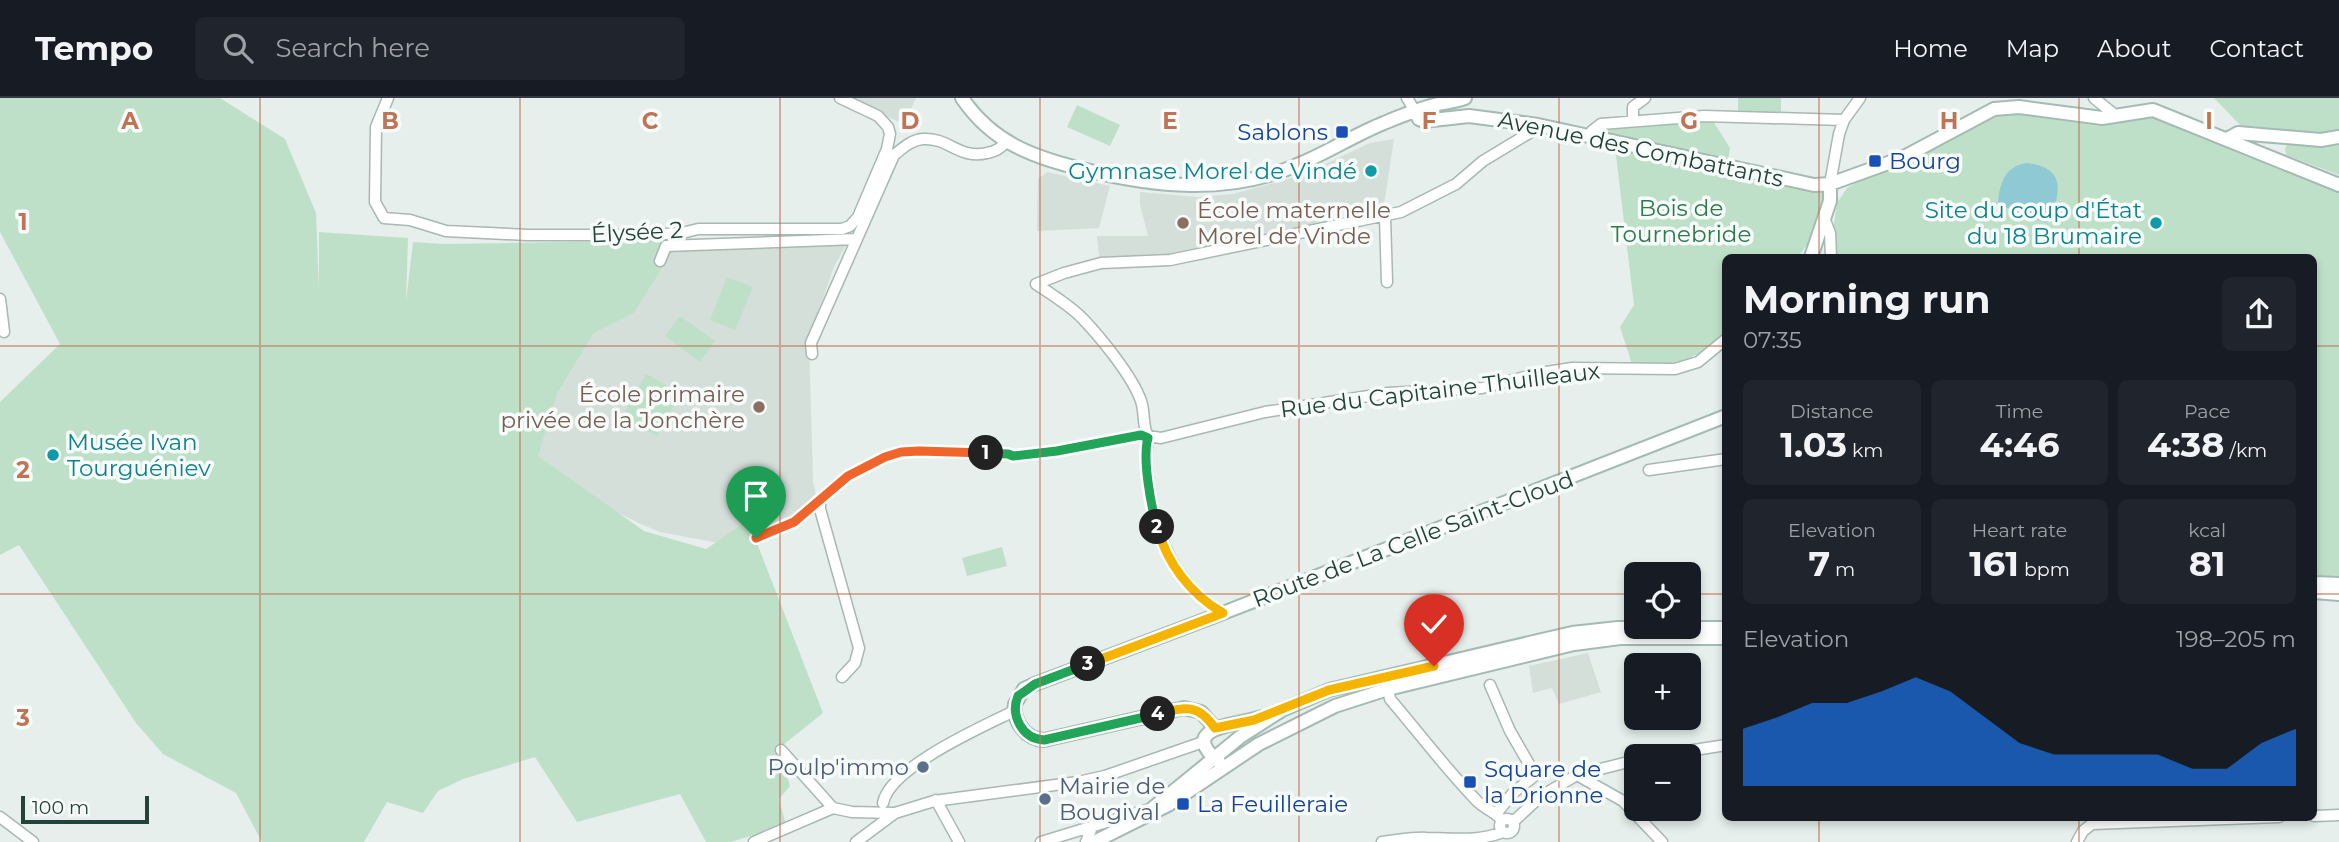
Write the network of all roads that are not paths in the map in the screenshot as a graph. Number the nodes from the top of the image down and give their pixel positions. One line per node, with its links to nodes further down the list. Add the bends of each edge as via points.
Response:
1 (388, 98): 2 (street, Élysée 2, via 376,127 375,202 384,218 446,231 528,235 850,226 858,218 890,134 878,116)
2 (840, 98)
3 (962, 98): 20 (street)
4 (1407, 98): 11 (street)
5 (1465, 98): 9 (street)
6 (1644, 98): 13 (street, via 1633,107)
7 (1860, 98): 14 (street)
8 (2094, 98): 12 (street)
9 (1442, 101): 11 (street)
10 (1994, 104): 12 (street, via 2088,117); 22 (street, via 1902,158)
11 (1415, 111): 15 (street, Avenue des Combattants, via 1424,121 1469,116); 20 (street, via 1288,169 1205,186 1111,177 1058,164)
12 (2115, 115): 19 (street, via 2153,110)
13 (1633, 120): 14 (street, via 1704,116); 16 (street, via 1601,124)
14 (1844, 120): 22 (street)
15 (1538, 125): 16 (street, Avenue des Combattants); 24 (street, via 1456,184)
16 (1591, 136): 22 (street, Avenue des Combattants, via 1814,185)
17 (2282, 136): 18 (street); 19 (street, via 2238,132); 21 (street)
18 (2339, 137)
19 (2227, 139): 21 (street)
20 (1006, 142): 26 (street, via 1000,149 967,155 940,142 913,141 894,155)
21 (2278, 160): 23 (street)
22 (1830, 184): 25 (street)
23 (2339, 185)
24 (1385, 217): 32 (street); 38 (street, via 1170,260 1101,263 1036,284 1082,317 1129,377 1143,404)
25 (1825, 220): 27 (street); 30 (street)
26 (857, 239): 31 (street, via 666,246); 36 (street, via 811,343)
27 (1816, 242): 28 (street); 29 (street)
28 (1805, 254)
29 (1812, 254)
30 (1831, 254)
31 (660, 261)
32 (1387, 282)
33 (0, 299): 34 (street)
34 (5, 332)
35 (1722, 342): 38 (street, Rue du Capitaine Thuilleaux, via 1698,362 1675,369 1572,368 1482,388 1388,393 1265,412)
36 (812, 354)
37 (1722, 418): 47 (street, Route de La Celle Saint-Cloud)
38 (1148, 438): 41 (street, Rue du Capitaine Thuilleaux, via 1141,435 1013,456 901,452 863,466); 47 (street, via 1148,474 1161,541 1177,572)
39 (1722, 459): 40 (street)
40 (1649, 470)
41 (820, 500): 42 (street, Rue du Capitaine Thuilleaux, via 794,522); 50 (street, via 859,648 855,663)
42 (756, 538)
43 (2317, 583): 44 (street)
44 (2339, 584)
45 (2317, 592): 46 (street)
46 (2339, 594)
47 (1223, 613): 53 (street, Route de La Celle Saint-Cloud, via 1035,684 1018,696)
48 (1722, 628): 54 (street, via 1572,633 1329,690)
49 (1722, 638): 52 (street, via 1620,638 1586,643)
50 (842, 677)
51 (1490, 684): 77 (street, via 1533,771 1513,793)
52 (1388, 690): 61 (street, via 1335,706); 77 (street, via 1462,785)
53 (1014, 710): 56 (street, via 1021,728 1036,740 1184,708 1201,712); 67 (street, via 918,763 888,791)
54 (1282, 710): 55 (street); 57 (street)
55 (1232, 724): 56 (street); 57 (street)
56 (1215, 728): 62 (street)
57 (1240, 737): 61 (street); 62 (street, via 1228,746)
58 (1722, 746): 59 (street)
59 (1701, 749)
60 (781, 750): 68 (street)
61 (1249, 750): 64 (street)
62 (1207, 751): 64 (street); 66 (street, via 1078,782); 69 (street, via 1200,767)
63 (1624, 763): 65 (street)
64 (1224, 766): 74 (street)
65 (1577, 775): 77 (street, via 1541,796); 86 (street, via 1623,801)
66 (936, 800): 70 (street); 81 (street)
67 (883, 803)
68 (833, 808): 70 (street); 79 (street)
69 (1153, 808): 74 (street); 76 (street)
70 (895, 813): 80 (street)
71 (2339, 815): 72 (street)
72 (2317, 816)
73 (0, 817): 78 (street)
74 (1142, 818): 84 (street)
75 (2172, 821): 87 (street, via 2092,824)
76 (1093, 825): 82 (street); 83 (street)
77 (1508, 829): 85 (street, via 1470,840 1424,837)
78 (33, 842)
79 (754, 842)
80 (856, 842)
81 (959, 842)
82 (1041, 842)
83 (1086, 842)
84 (1094, 842)
85 (1382, 842)
86 (1662, 842)
87 (2077, 842)

